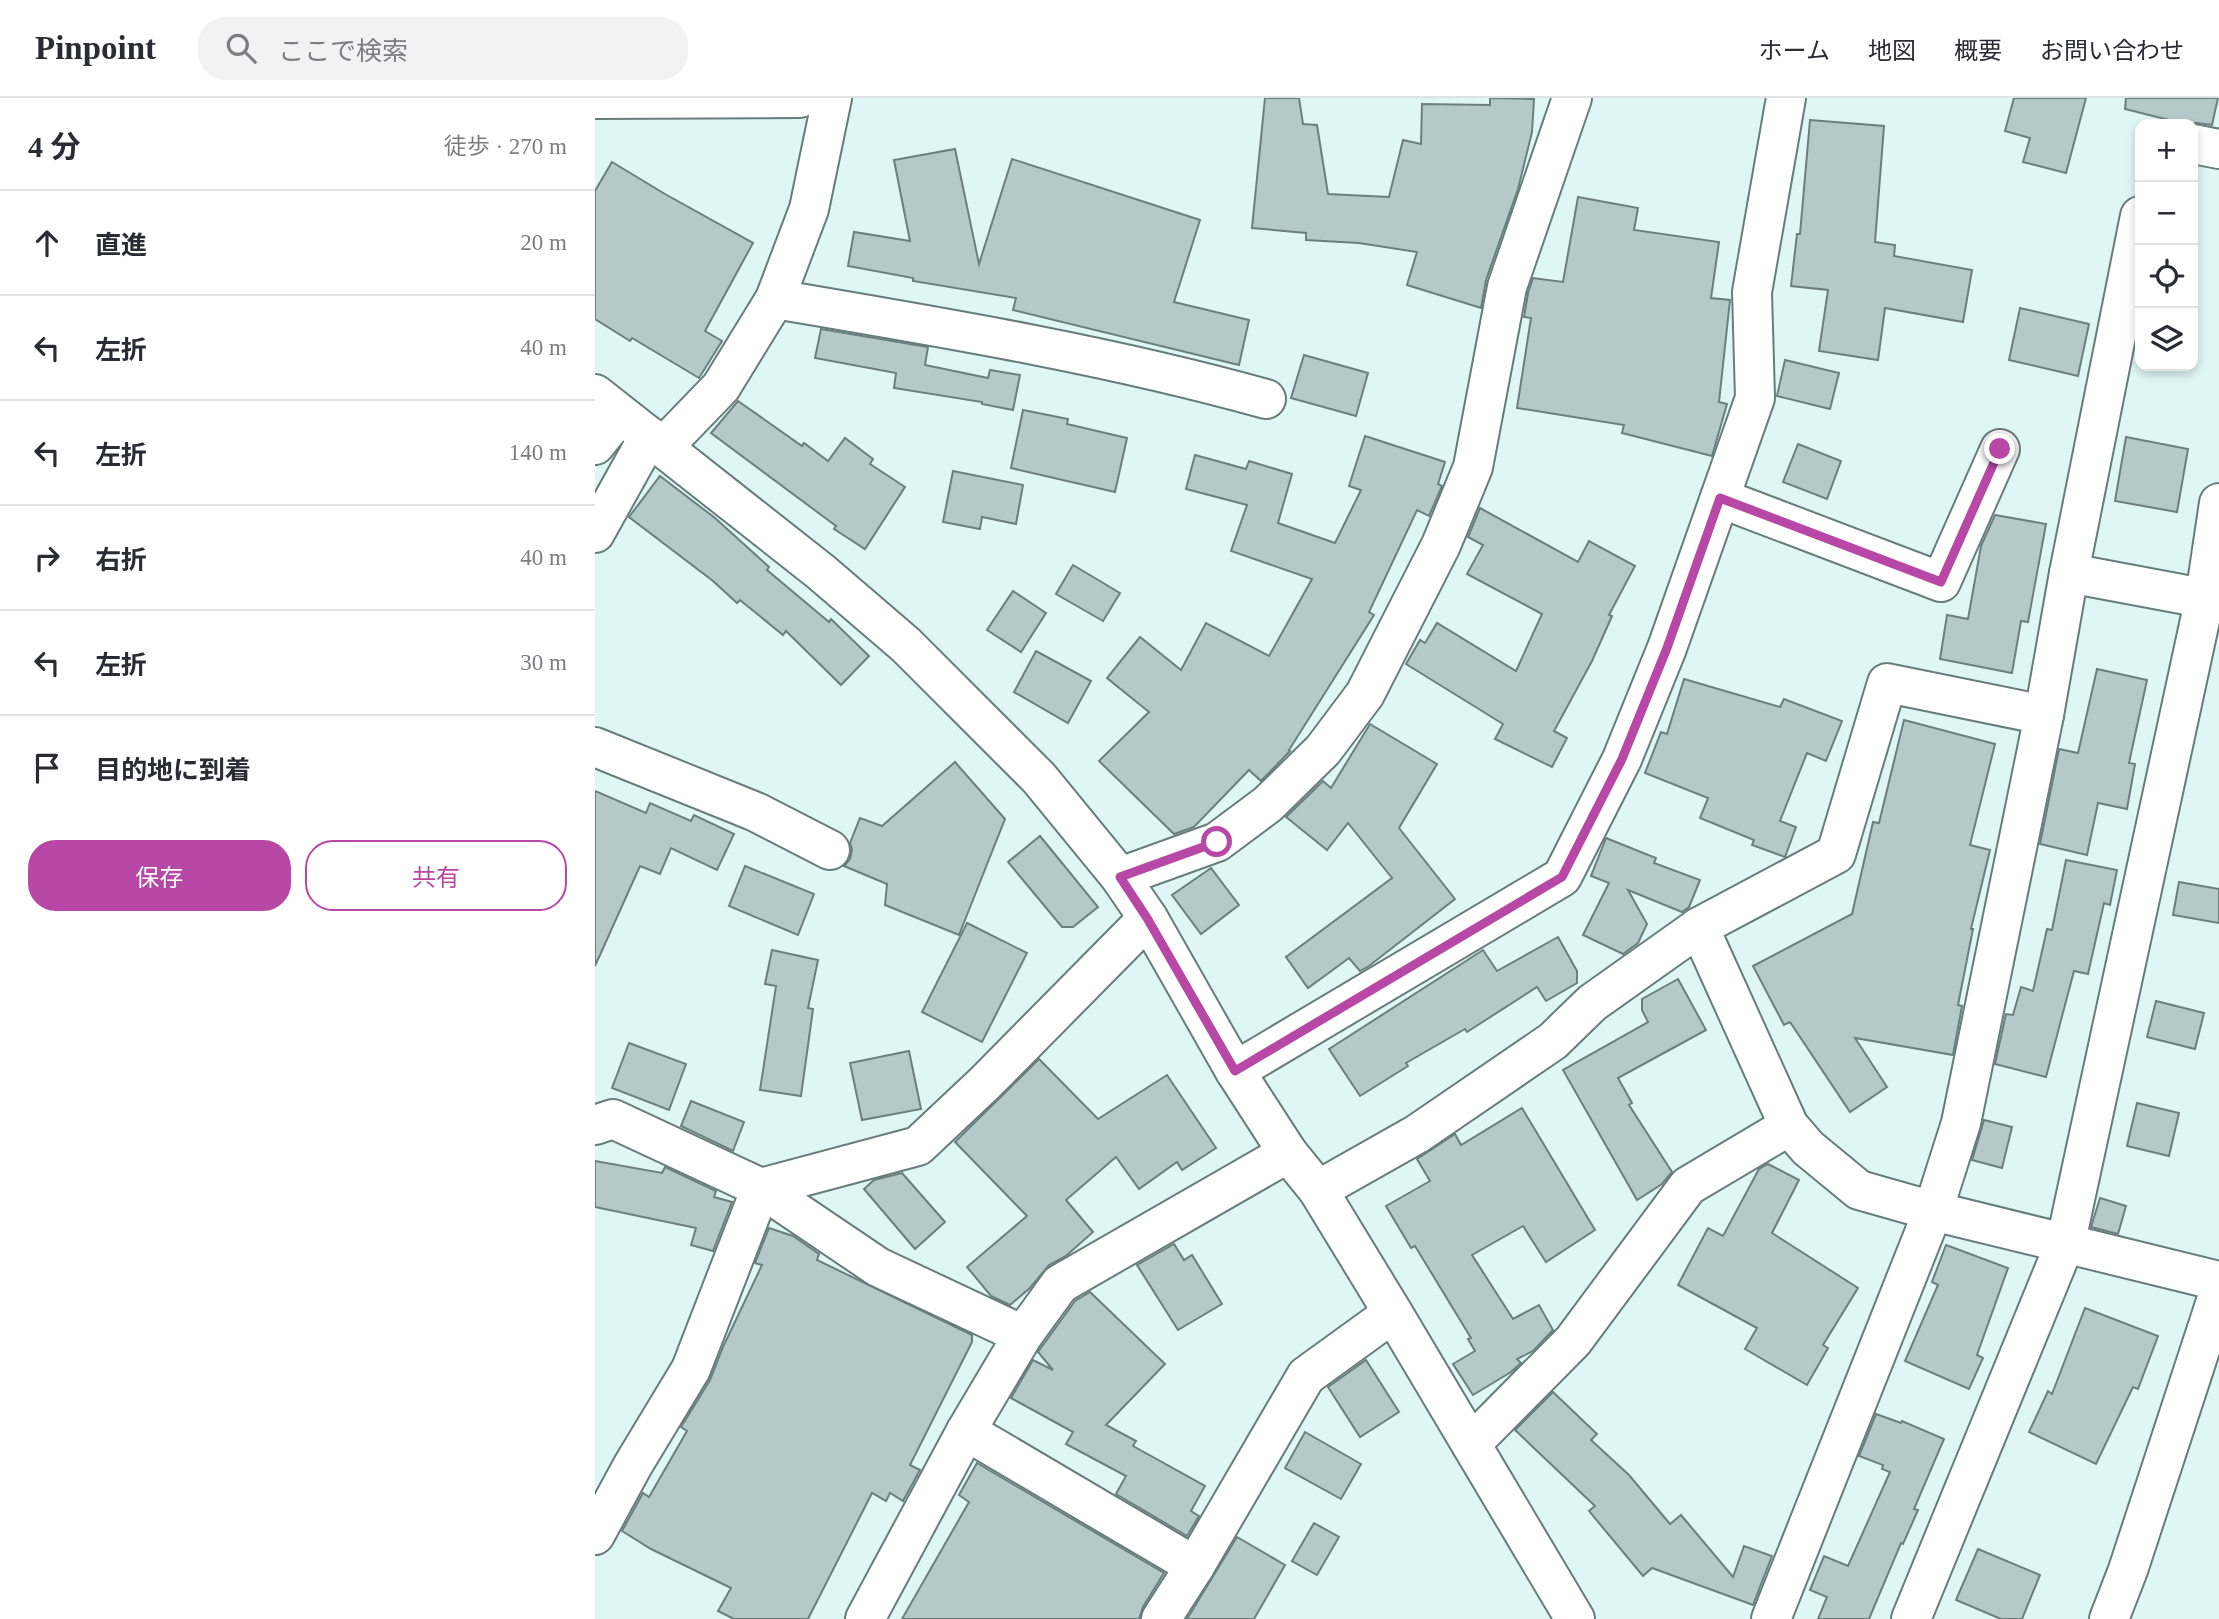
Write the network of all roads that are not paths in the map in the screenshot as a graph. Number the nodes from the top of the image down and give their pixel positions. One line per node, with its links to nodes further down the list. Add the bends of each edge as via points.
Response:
1 (800, 98): 5 (street)
2 (832, 98): 9 (street, via 809,209)
3 (1572, 98): 22 (street, via 1507,287 1473,467 1441,545 1365,694 1323,750 1268,804 1217,842)
4 (1786, 98): 14 (street, via 1752,292 1755,398)
5 (595, 99)
6 (2198, 145): 7 (street)
7 (2219, 149)
8 (2135, 241): 17 (street)
9 (775, 299): 10 (street, via 1013,339); 11 (street, via 721,387)
10 (1266, 399)
11 (632, 423): 12 (street); 16 (street); 22 (street, via 906,645 1039,778)
12 (595, 445)
13 (2000, 449): 14 (street, via 1941,582)
14 (1720, 498): 25 (street, via 1622,759 1562,877)
15 (2219, 503): 18 (street)
16 (595, 533)
17 (2069, 573): 18 (street); 19 (street)
18 (2212, 599): 32 (street)
19 (2044, 715): 24 (street, via 1887,683 1836,854); 31 (street, via 1961,1123)
20 (595, 747): 21 (street, via 756,812)
21 (830, 850)
22 (1120, 877): 23 (street)
23 (1147, 918): 25 (street); 29 (street, via 918,1146)
24 (1699, 927): 27 (street); 30 (street, via 1592,1003 1553,1041 1417,1134)
25 (1235, 1071): 28 (street)
26 (595, 1125): 29 (street, via 613,1119)
27 (1789, 1126): 31 (street, via 1859,1190); 38 (street, via 1688,1186 1573,1341)
28 (1288, 1153): 30 (street); 36 (street, via 1061,1284)
29 (761, 1188): 36 (street, via 878,1267); 39 (street, via 691,1369)
30 (1318, 1190): 35 (street)
31 (1933, 1211): 32 (street); 44 (street)
32 (2066, 1241): 33 (street); 45 (street)
33 (2219, 1281)
34 (2219, 1292): 46 (street)
35 (1394, 1313): 38 (street); 40 (street, via 1306,1377)
36 (1023, 1335): 37 (street)
37 (966, 1431): 40 (street); 41 (street)
38 (1471, 1444): 43 (street)
39 (595, 1535)
40 (1195, 1566): 42 (street)
41 (866, 1619)
42 (1161, 1619)
43 (1575, 1619)
44 (1770, 1619)
45 (1911, 1619)
46 (2109, 1619)

